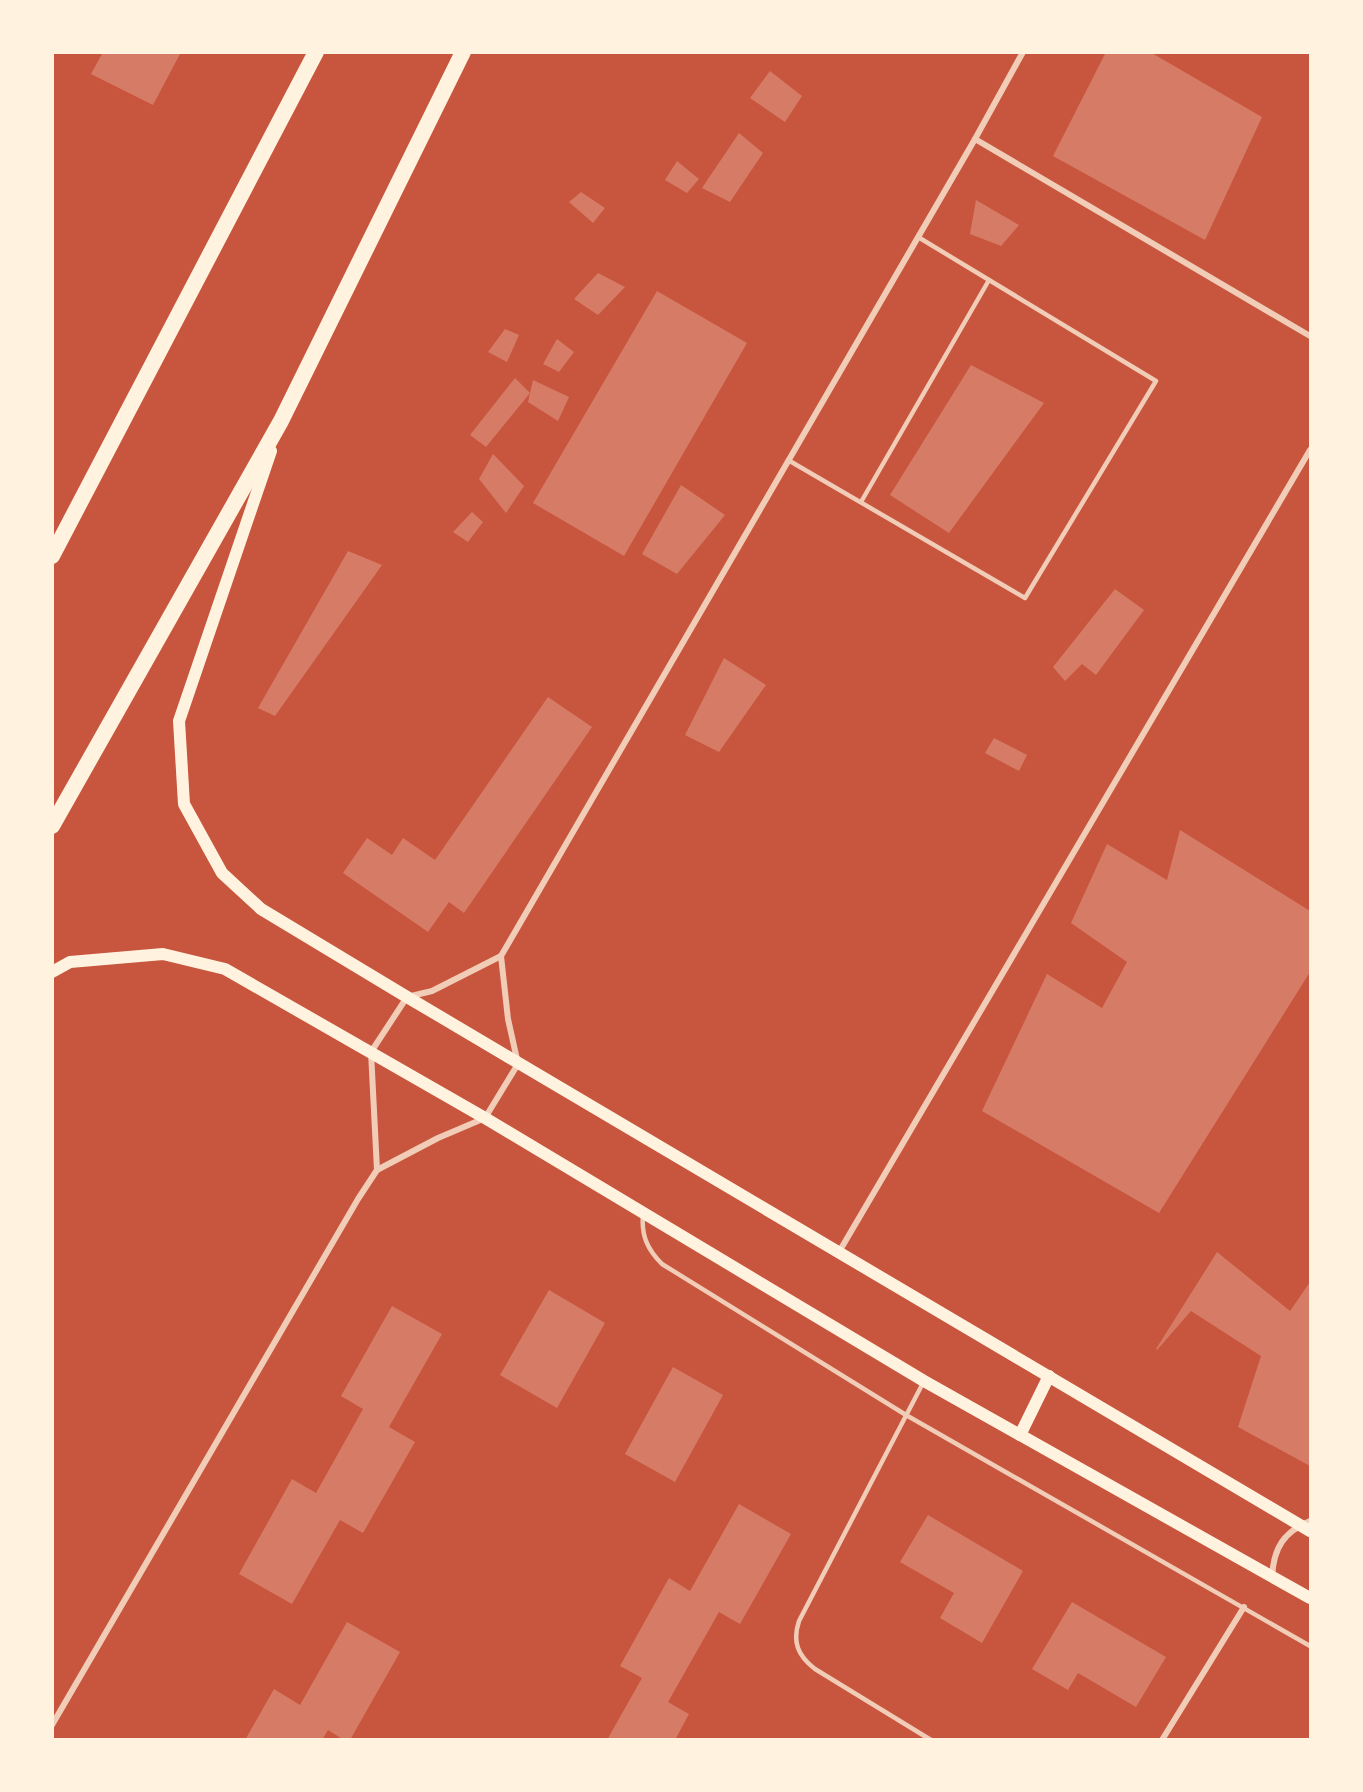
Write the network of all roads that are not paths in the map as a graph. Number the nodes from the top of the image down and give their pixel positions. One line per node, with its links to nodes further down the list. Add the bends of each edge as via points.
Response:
1 (316, 52): 12 (highway)
2 (463, 52): 8 (highway)
3 (1023, 52): 4 (street)
4 (975, 139): 5 (street); 7 (street)
5 (918, 237): 6 (lane); 10 (street)
6 (989, 280): 11 (lane); 11 (lane, via 1156,381 1025,598)
7 (1311, 336)
8 (281, 421): 13 (highway); 16 (main road, via 179,721 184,804 222,873 261,909)
9 (1311, 450): 22 (street)
10 (788, 460): 11 (lane); 14 (street)
11 (861, 502)
12 (52, 556)
13 (52, 826)
14 (501, 956): 16 (street, via 432,991); 18 (street)
15 (52, 972): 17 (main road, via 70,962 163,954 225,969)
16 (406, 997): 17 (street); 18 (main road)
17 (371, 1052): 19 (main road); 20 (street)
18 (518, 1064): 19 (street); 22 (main road)
19 (485, 1118): 20 (street); 21 (main road)
20 (377, 1170): 32 (street)
21 (643, 1213): 24 (main road); 25 (lane, via 645,1239 662,1264)
22 (839, 1252): 23 (main road)
23 (1049, 1376): 26 (main road); 27 (main road)
24 (924, 1381): 25 (lane); 26 (main road)
25 (906, 1415): 30 (lane); 33 (lane, via 799,1621 795,1639 801,1657 815,1669)
26 (1020, 1435): 28 (main road)
27 (1307, 1526): 28 (street, via 1288,1535 1279,1547)
28 (1272, 1576): 29 (main road)
29 (1311, 1598)
30 (1244, 1607): 31 (lane); 34 (street)
31 (1311, 1646)
32 (52, 1725)
33 (930, 1740)
34 (1162, 1740)

